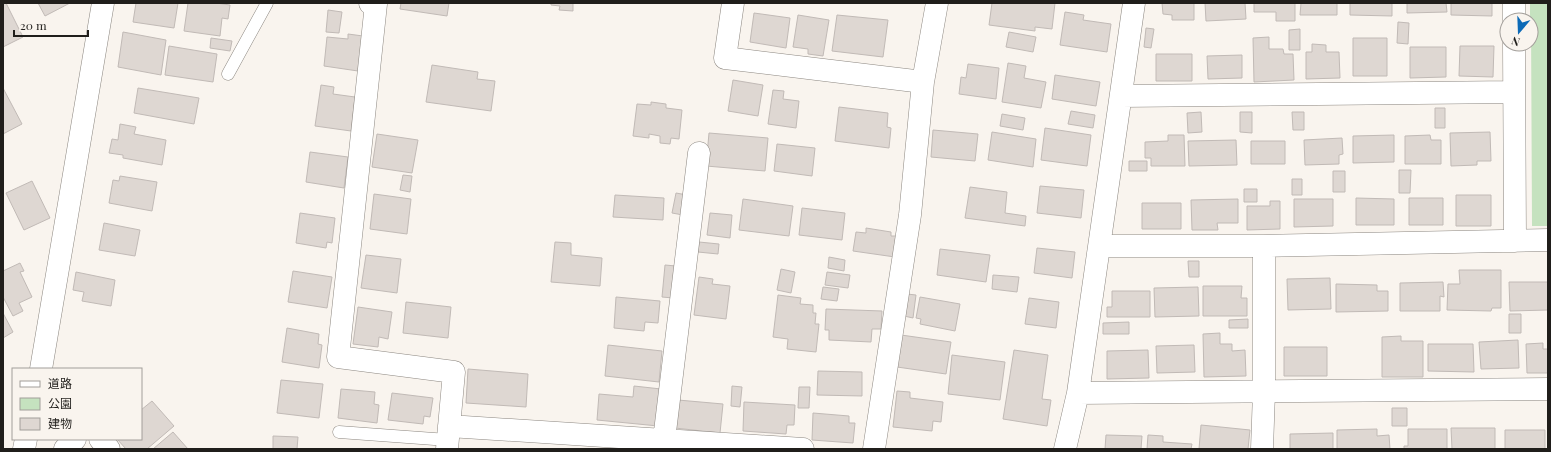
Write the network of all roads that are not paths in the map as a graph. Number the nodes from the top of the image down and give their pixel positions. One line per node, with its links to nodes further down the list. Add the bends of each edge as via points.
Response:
1 (103, 3): 17 (street)
2 (267, 3): 8 (lane)
3 (370, 3): 22 (street, via 376,4 338,357 454,372)
4 (733, 3): 9 (street, via 725,58)
5 (936, 3): 9 (street)
6 (1134, 3): 11 (street)
7 (1514, 52): 10 (street)
8 (228, 74)
9 (923, 82): 30 (street, via 910,215)
10 (1514, 92): 11 (street); 14 (street)
11 (1121, 96): 15 (street)
12 (699, 153): 25 (street)
13 (1548, 240): 14 (street)
14 (1515, 241): 16 (street)
15 (1100, 246): 16 (street); 19 (street)
16 (1264, 246): 20 (street)
17 (45, 366)
18 (1548, 389): 20 (street)
19 (1078, 392): 20 (street); 31 (street)
20 (1264, 392): 32 (street)
21 (339, 432): 22 (lane)
22 (448, 438): 25 (street)
23 (74, 440): 27 (street)
24 (101, 440): 28 (street)
25 (664, 440): 26 (street)
26 (773, 448): 29 (street)
27 (65, 449)
28 (109, 449)
29 (803, 449)
30 (874, 449)
31 (1065, 449)
32 (1262, 449)

